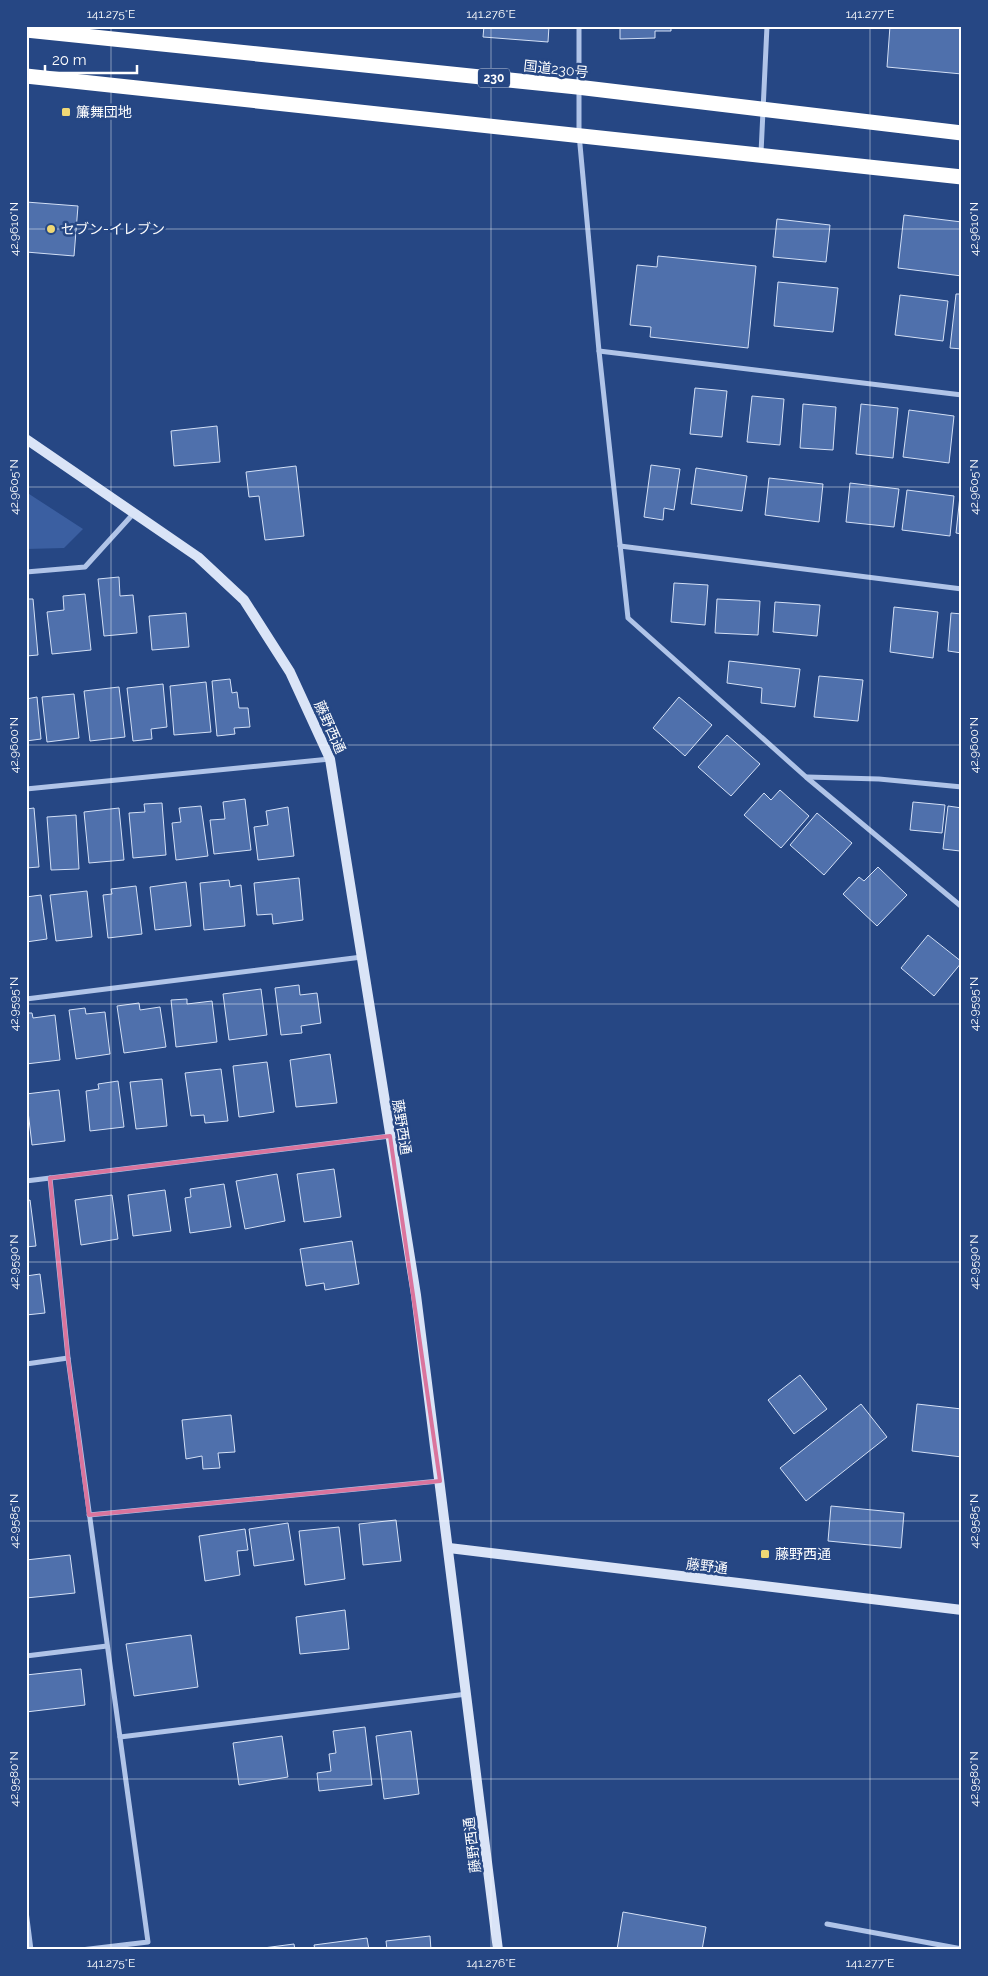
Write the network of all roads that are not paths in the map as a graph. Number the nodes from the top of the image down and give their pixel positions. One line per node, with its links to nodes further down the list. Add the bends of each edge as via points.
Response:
1 (579, 26): 5 (street)
2 (767, 26): 6 (street)
3 (26, 30): 5 (highway, 国道230号 / 230)
4 (26, 76): 8 (highway)
5 (577, 87): 6 (highway, 国道230号 / 230); 8 (street)
6 (764, 109): 7 (highway, 国道230号 / 230); 9 (street)
7 (962, 133)
8 (579, 134): 9 (highway); 11 (street)
9 (761, 155): 10 (highway)
10 (962, 177)
11 (599, 351): 12 (street); 15 (street)
12 (962, 395)
13 (26, 439): 14 (street, 藤野西通)
14 (134, 513): 16 (street, via 85,567); 18 (street, 藤野西通, via 198,557 244,600 290,672)
15 (620, 546): 17 (street); 19 (street, via 628,618)
16 (26, 572)
17 (962, 589)
18 (330, 759): 21 (street); 23 (street, 藤野西通)
19 (806, 778): 20 (street, via 879,778); 22 (street)
20 (962, 787)
21 (26, 789)
22 (962, 907)
23 (362, 957): 24 (street); 25 (street, 藤野西通)
24 (26, 1000)
25 (390, 1136): 26 (street); 30 (street, 藤野西通, via 416,1295)
26 (50, 1178): 27 (street); 28 (street)
27 (26, 1181)
28 (68, 1358): 29 (street); 31 (street)
29 (26, 1364)
30 (440, 1481): 31 (street); 32 (street, 藤野西通)
31 (89, 1515): 34 (street)
32 (448, 1548): 33 (street, 藤野通); 36 (street, 藤野西通)
33 (962, 1610)
34 (107, 1646): 35 (street); 37 (street)
35 (26, 1656)
36 (467, 1694): 37 (street); 43 (street, 藤野西通)
37 (120, 1737): 42 (street, via 148,1942)
38 (26, 1910): 41 (street)
39 (827, 1924): 40 (street)
40 (962, 1949)
41 (31, 1950)
42 (81, 1950)
43 (498, 1950)

